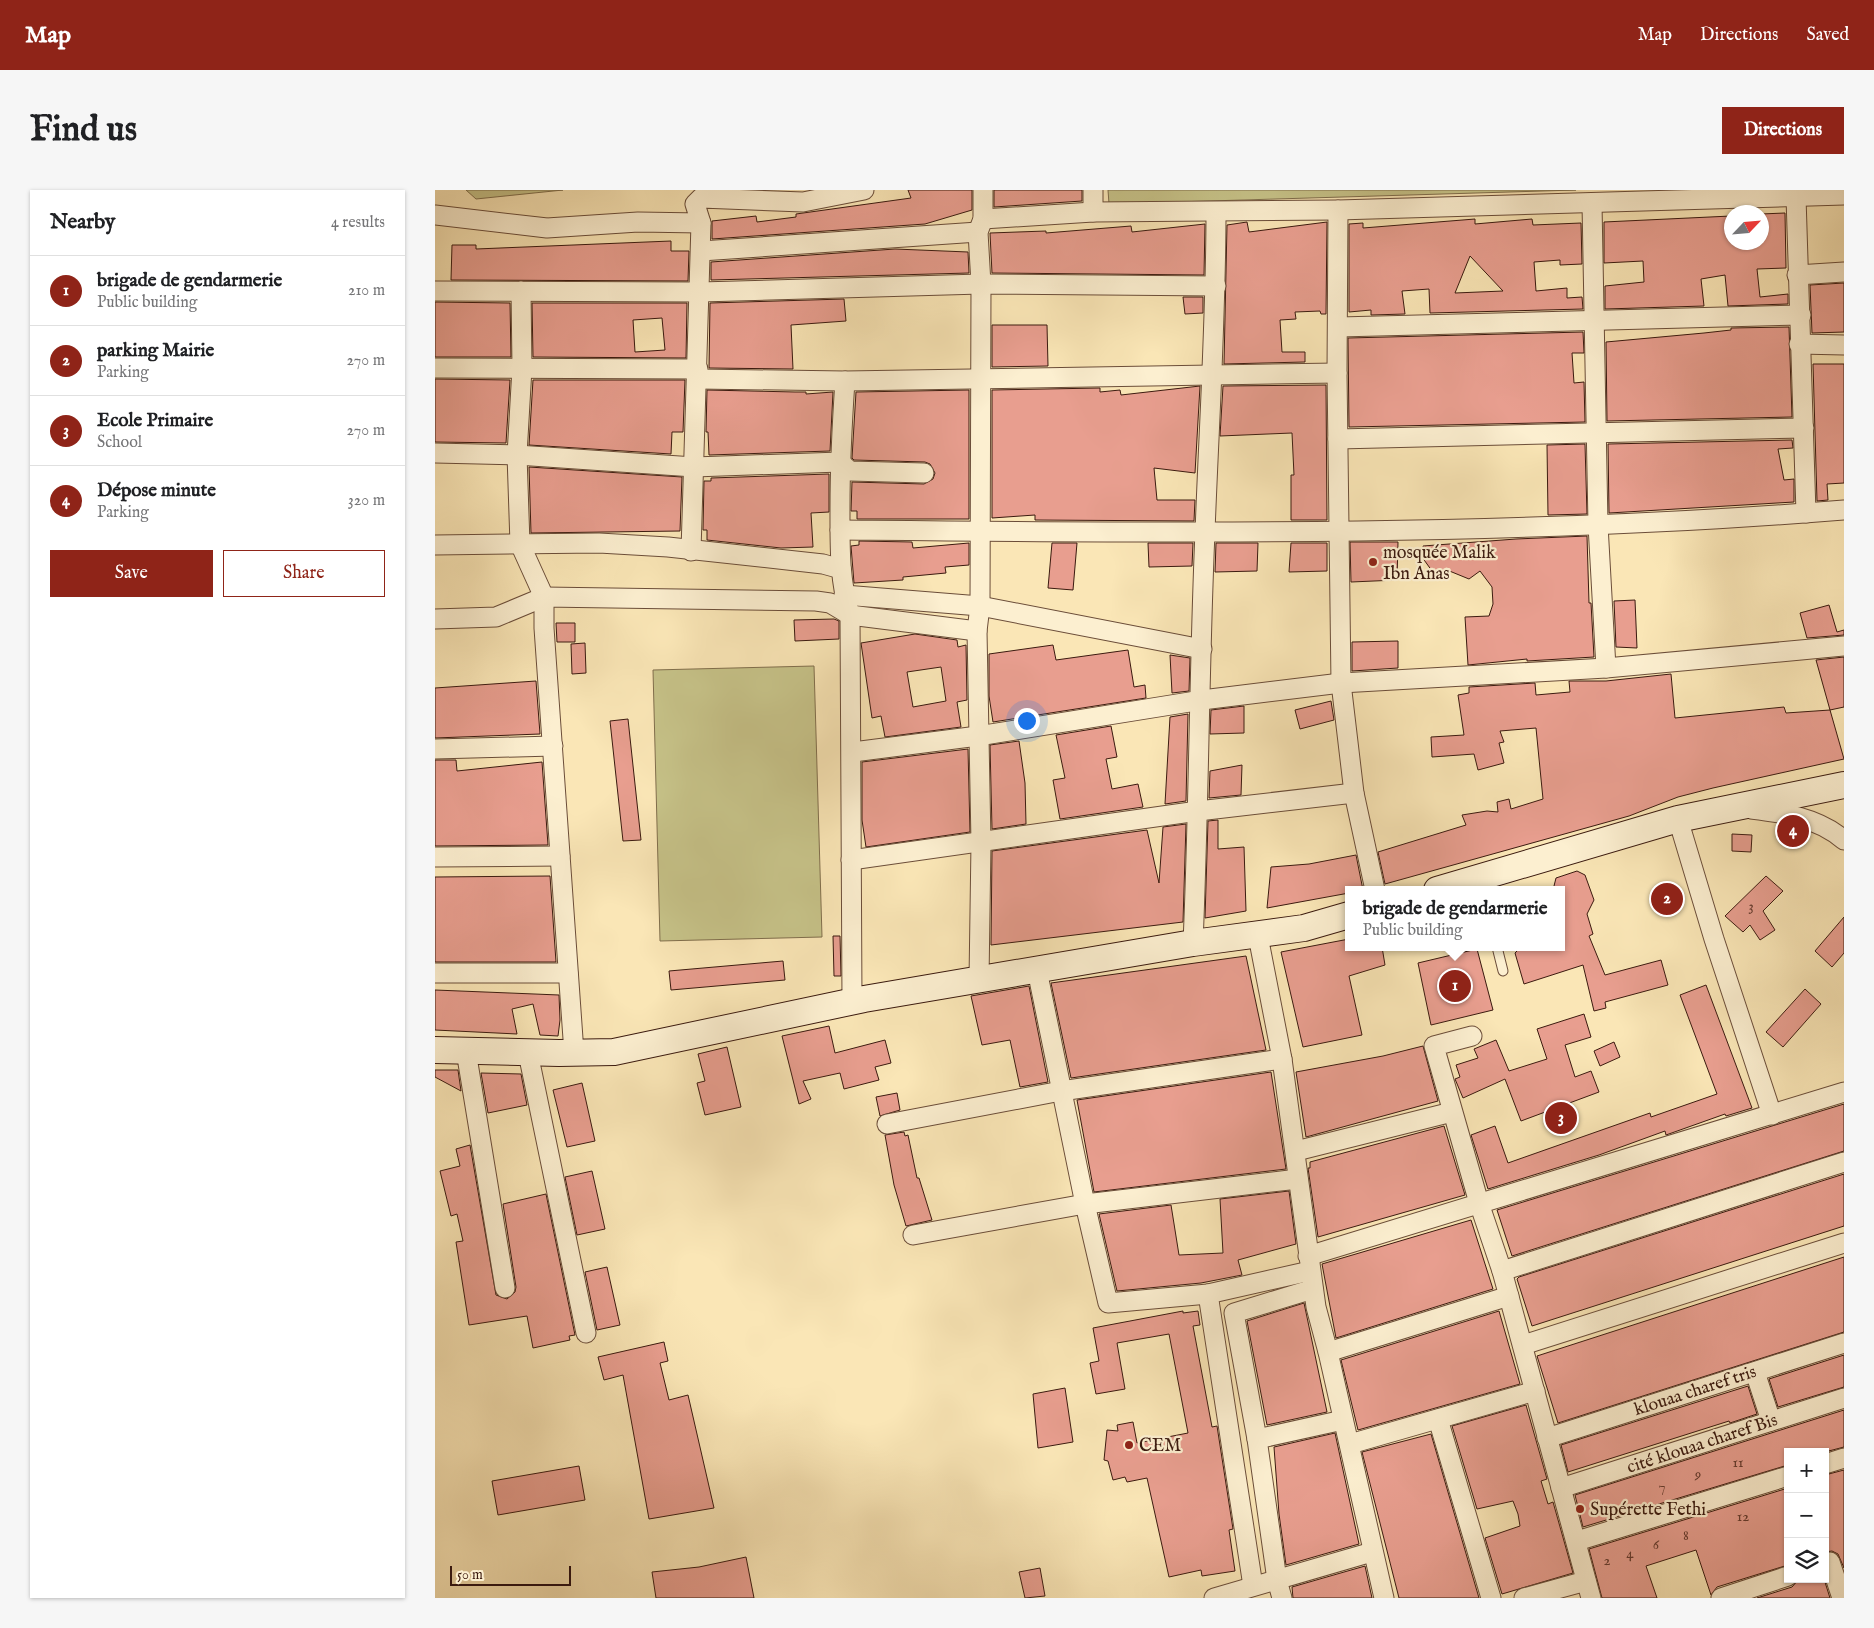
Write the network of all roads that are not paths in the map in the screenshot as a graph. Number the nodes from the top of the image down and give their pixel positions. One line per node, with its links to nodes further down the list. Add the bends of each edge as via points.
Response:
1 (865, 190): 11 (street, via 803,202 701,198 695,204)
2 (983, 190): 12 (street)
3 (1093, 190): 8 (street)
4 (1844, 195): 5 (street)
5 (1795, 197): 6 (street); 15 (street)
6 (1592, 204): 7 (street); 22 (street)
7 (1339, 210): 9 (street); 23 (street)
8 (1093, 212): 9 (street); 12 (street)
9 (1215, 212): 17 (street)
10 (435, 215): 11 (street, via 547,228 639,222)
11 (701, 223): 13 (street)
12 (980, 225): 13 (street); 16 (street)
13 (701, 251): 20 (street)
14 (1844, 272): 15 (street)
15 (1797, 275): 21 (street)
16 (981, 284): 17 (street); 20 (street); 31 (street)
17 (1216, 286): 30 (street)
18 (435, 291): 19 (street)
19 (521, 291): 20 (street); 27 (street)
20 (700, 292): 28 (street)
21 (1801, 315): 22 (street); 24 (street)
22 (1595, 320): 23 (street); 34 (street)
23 (1339, 326): 29 (street)
24 (1799, 344): 25 (street); 33 (street)
25 (1844, 345)
26 (435, 368): 27 (street)
27 (522, 368): 28 (street); 37 (street)
28 (698, 374): 32 (street); 39 (street)
29 (1337, 374): 30 (street); 35 (street)
30 (1213, 375): 31 (street); 47 (street)
31 (980, 379): 32 (street); 46 (street)
32 (845, 381): 38 (street)
33 (1804, 428): 34 (street); 42 (street)
34 (1598, 435): 35 (street); 43 (street)
35 (1338, 439): 45 (street)
36 (435, 453): 37 (street)
37 (517, 455): 39 (street); 48 (street)
38 (840, 462): 39 (street); 40 (street, via 850,471); 44 (street)
39 (694, 467): 50 (street)
40 (924, 474)
41 (1844, 510): 42 (street)
42 (1806, 513): 43 (street)
43 (1598, 524): 45 (street); 60 (street)
44 (840, 530): 46 (street); 51 (street)
45 (1340, 531): 47 (street); 61 (street)
46 (979, 532): 47 (street); 54 (street)
47 (1205, 532): 59 (street)
48 (520, 544): 49 (street); 50 (street, via 599,544); 53 (street)
49 (435, 545)
50 (691, 551): 51 (street, via 823,564)
51 (841, 569): 52 (street)
52 (844, 595): 54 (street); 55 (street)
53 (544, 597): 55 (street, via 817,602 830,603); 56 (street, via 496,617); 64 (street)
54 (980, 606): 57 (street); 59 (street)
55 (851, 615): 57 (street); 66 (street)
56 (435, 620)
57 (977, 631): 63 (street)
58 (1844, 646): 60 (street)
59 (1202, 649): 62 (street)
60 (1606, 668): 61 (street)
61 (1341, 683): 62 (street); 68 (street)
62 (1202, 700): 63 (street); 70 (street)
63 (978, 736): 66 (street); 73 (street)
64 (553, 746): 65 (street); 75 (street)
65 (435, 749)
66 (853, 752): 76 (street)
67 (1844, 785): 69 (main road)
68 (1355, 793): 70 (street); 78 (street)
69 (1742, 808): 71 (main road); 72 (street, via 1809,820)
70 (1198, 811): 73 (street); 82 (street)
71 (1678, 819): 77 (main road); 99 (street, via 1713,939)
72 (1844, 840)
73 (981, 844): 76 (street); 88 (street)
74 (435, 856): 75 (street)
75 (560, 856): 86 (street)
76 (851, 860): 89 (street)
77 (1475, 884): 79 (main road)
78 (1374, 886)
79 (1462, 886)
80 (1345, 916): 81 (main road)
81 (1259, 936): 82 (main road); 95 (street)
82 (1193, 943): 84 (main road)
83 (1498, 951): 85 (lane)
84 (1037, 970): 88 (main road); 96 (street)
85 (1503, 971)
86 (568, 973): 87 (street); 94 (street)
87 (435, 974)
88 (979, 980): 89 (main road)
89 (852, 1001): 94 (main road, via 614,1052)
90 (1472, 1036): 98 (street, via 1433,1046)
91 (435, 1050): 92 (main road)
92 (466, 1051): 93 (main road); 110 (street)
93 (528, 1053): 94 (main road); 114 (street)
94 (574, 1053)
95 (1282, 1059): 96 (street); 101 (street)
96 (1061, 1091): 100 (street); 105 (street)
97 (1844, 1092): 99 (street)
98 (1452, 1112): 101 (street); 104 (street)
99 (1772, 1115): 104 (street)
100 (887, 1124)
101 (1295, 1150): 103 (street)
102 (1844, 1162): 108 (street)
103 (1299, 1179): 105 (street); 109 (street)
104 (1479, 1203): 108 (street); 109 (street)
105 (1085, 1204): 106 (street); 111 (street, via 1108,1304)
106 (913, 1235)
107 (1844, 1243): 116 (street)
108 (1502, 1271): 112 (street)
109 (1310, 1272): 111 (street); 113 (street); 117 (street)
110 (505, 1288)
111 (1208, 1294): 113 (street); 136 (street)
112 (1509, 1296): 116 (street); 117 (street)
113 (1234, 1313): 125 (street)
114 (586, 1333)
115 (1844, 1343): 118 (street, klouaa charef tris)
116 (1523, 1345): 119 (street)
117 (1328, 1352): 122 (street)
118 (1755, 1372): 123 (street); 124 (street, klouaa charef tris)
119 (1535, 1391): 121 (street); 124 (street)
120 (1844, 1398): 123 (street, cité klouaa charef Bis)
121 (1438, 1419): 126 (street); 141 (street)
122 (1343, 1420): 125 (street); 126 (street)
123 (1771, 1421): 130 (street, cité klouaa charef Bis)
124 (1547, 1438): 130 (street)
125 (1257, 1439): 135 (street)
126 (1350, 1444): 132 (street)
127 (1844, 1458): 128 (street)
128 (1829, 1463)
129 (1784, 1477): 131 (street)
130 (1561, 1488): 131 (street)
131 (1577, 1541): 137 (street)
132 (1372, 1552): 135 (street); 140 (street)
133 (1829, 1562): 144 (street)
134 (1784, 1577): 143 (street)
135 (1277, 1580): 136 (street); 139 (street)
136 (1253, 1586): 138 (street)
137 (1589, 1590): 142 (street)
138 (1214, 1598)
139 (1282, 1598)
140 (1384, 1598)
141 (1491, 1598)
142 (1524, 1598)
143 (1721, 1598)
144 (1842, 1598)

